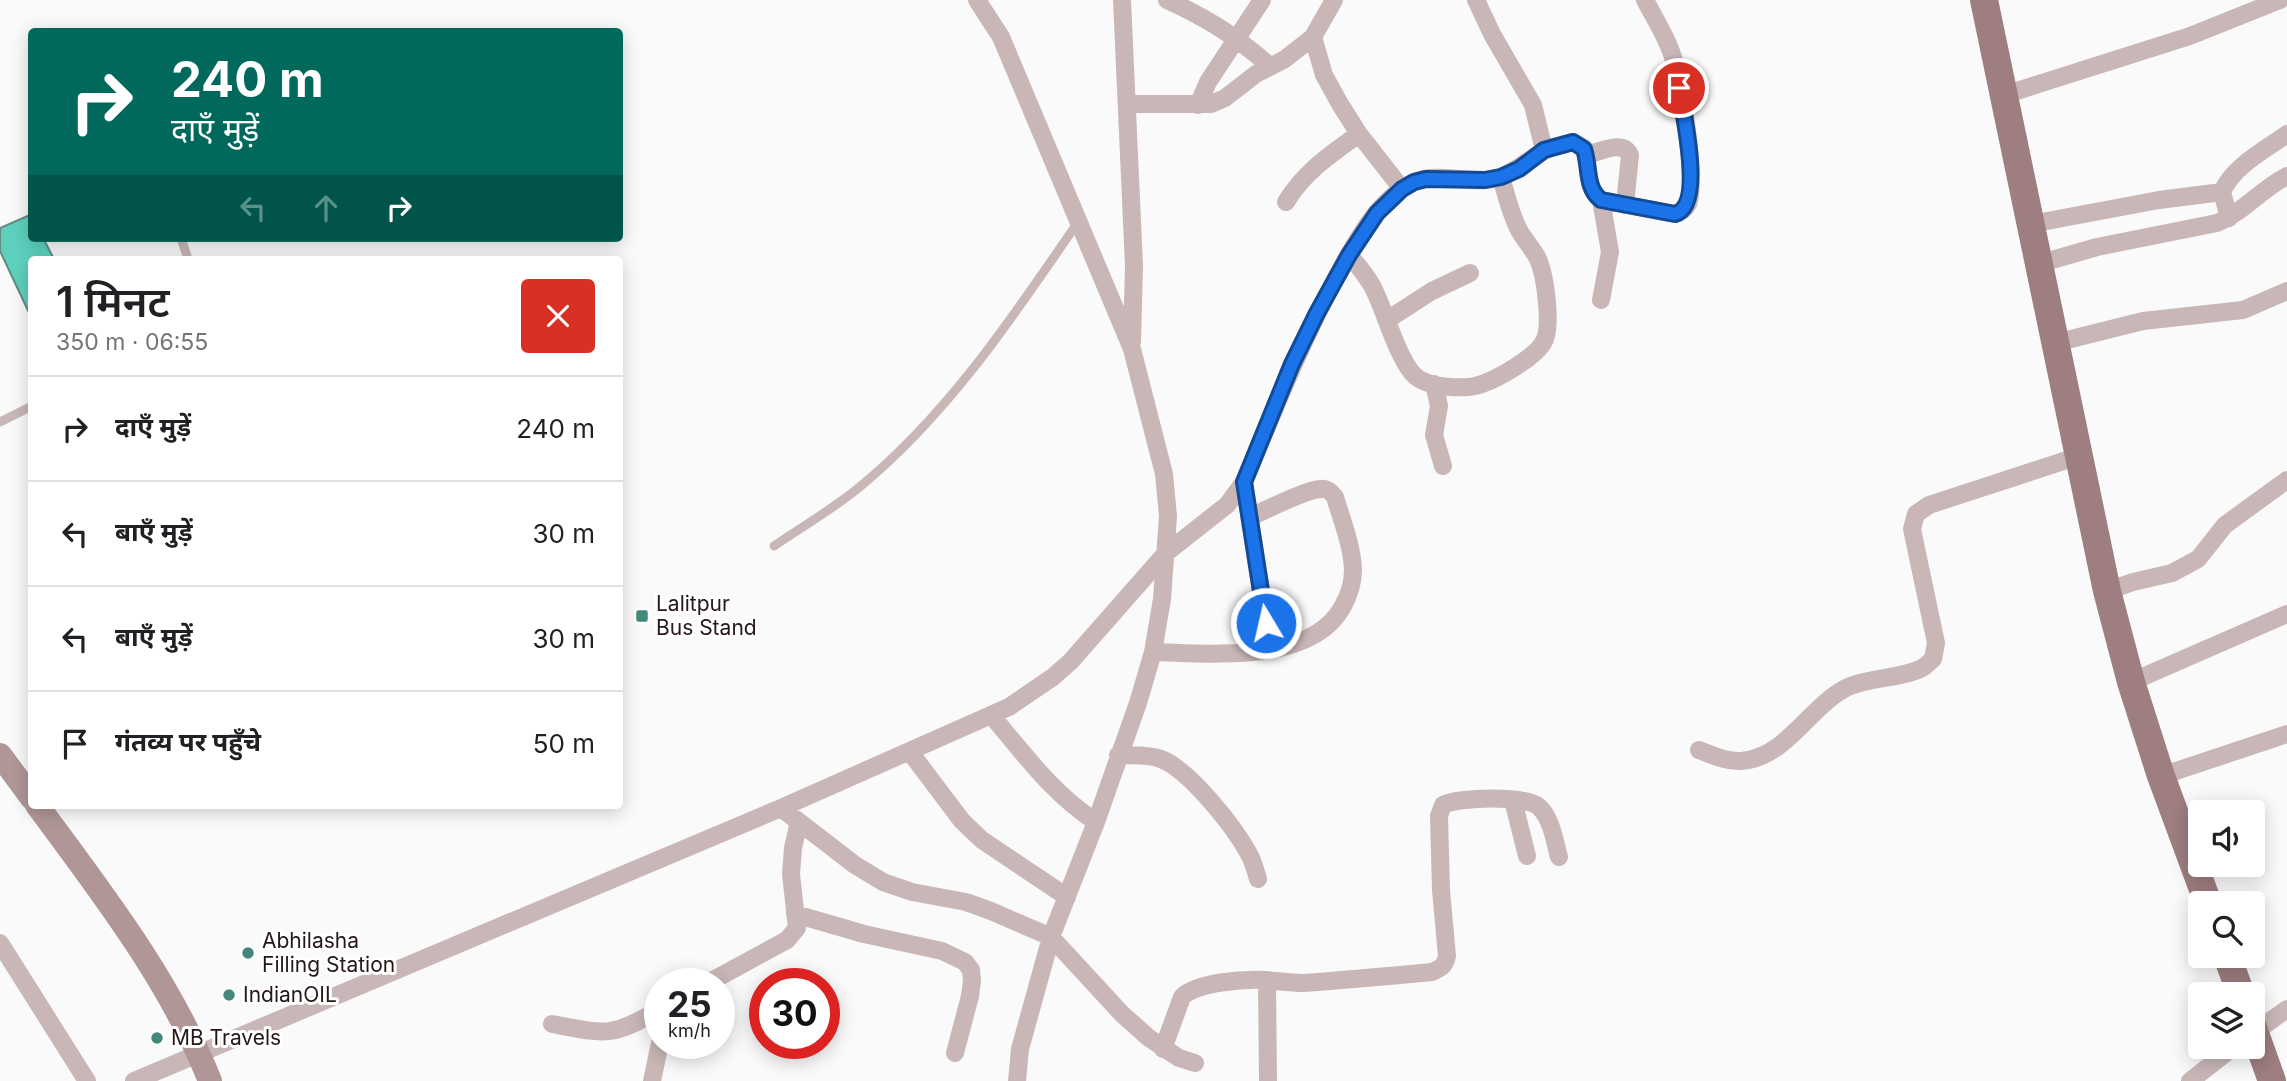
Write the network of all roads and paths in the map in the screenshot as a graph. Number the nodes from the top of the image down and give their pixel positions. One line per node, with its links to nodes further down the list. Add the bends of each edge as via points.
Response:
1 (1122, 0): 14 (street)
2 (1167, 0): 11 (street)
3 (1262, 0): 11 (street)
4 (1334, 0): 10 (street)
5 (1476, 0): 18 (street, via 1533,105)
6 (1645, 0): 26 (street, via 1675,65 1690,162 1690,195 1687,206 1675,214)
7 (1984, 0): 13 (main road)
8 (2280, 0): 13 (street, via 2190,36)
9 (985, 2): 28 (street)
10 (1313, 37): 12 (street); 16 (street, via 1324,75)
11 (1238, 38): 12 (street); 15 (street)
12 (1270, 66): 15 (street, via 1225,98)
13 (2004, 95): 29 (main road)
14 (1127, 104): 15 (street); 37 (street, via 1134,266)
15 (1198, 105)
16 (1359, 134): 22 (street); 25 (street, via 1307,174)
17 (2287, 134): 23 (street, via 2234,174)
18 (1544, 150): 19 (street, via 1573,142); 21 (street)
19 (1586, 155): 24 (street, via 1591,188); 26 (street, via 1616,147 1628,150)
20 (2287, 176): 27 (street)
21 (1501, 177): 22 (street, via 1426,179); 38 (street, via 1517,226 1538,261 1548,330 1545,341 1495,379 1478,386)
22 (1402, 189): 30 (street, via 1377,213)
23 (2222, 192): 27 (street); 29 (street)
24 (1601, 200): 26 (street); 34 (street, via 1611,252)
25 (1286, 202)
26 (1625, 205)
27 (2229, 218): 31 (street)
28 (1079, 220): 37 (street); 46 (lane, via 990,349 940,408 861,486)
29 (2031, 224): 31 (main road)
30 (1349, 255): 35 (street, via 1367,276); 44 (street, via 1292,364)
31 (2039, 264): 36 (main road)
32 (1470, 274): 35 (street, via 1432,291)
33 (2287, 291): 36 (street, via 2243,310 2154,319)
34 (1601, 300)
35 (1387, 320): 38 (street, via 1407,366 1416,377)
36 (2055, 343): 41 (main road)
37 (1132, 349): 47 (street, via 1164,474)
38 (1434, 384): 42 (street, via 1438,415 1434,435)
39 (28, 408): 40 (lane)
40 (0, 422)
41 (2079, 456): 48 (main road); 55 (street, via 1929,505 1916,514 1912,529 1936,643 1933,659 1919,669 1846,688 1767,754 1739,761)
42 (1443, 466)
43 (2287, 480): 48 (street, via 2225,525 2198,559 2172,573)
44 (1244, 482): 45 (street); 47 (street, via 1227,505)
45 (1250, 517): 50 (street); 50 (street, via 1321,488 1335,497 1349,544 1353,572 1350,592 1339,612 1321,631 1293,645)
46 (774, 546)
47 (1166, 553): 51 (street); 53 (street, via 1071,661)
48 (2107, 591): 52 (main road)
49 (2287, 614): 52 (street)
50 (1270, 649): 51 (street)
51 (1153, 652): 58 (street)
52 (2131, 682): 59 (main road)
53 (992, 716): 56 (street); 65 (street, via 1060,794)
54 (2287, 734): 59 (street)
55 (1699, 750)
56 (910, 752): 62 (street); 70 (street, via 972,831)
57 (0, 755): 60 (street)
58 (1118, 755): 65 (street); 68 (street, via 1158,758 1189,777 1236,833)
59 (2161, 776): 69 (main road)
60 (28, 793)
61 (1513, 800): 66 (street); 67 (street, via 1538,805); 75 (street, via 1457,800 1440,810 1447,956 1441,968 1344,980)
62 (781, 808): 64 (street); 81 (street)
63 (40, 809): 81 (street, via 149,964)
64 (799, 822): 71 (street, via 791,874); 72 (street, via 883,883 966,902)
65 (1096, 822): 70 (street)
66 (1527, 856)
67 (1559, 857)
68 (1258, 878)
69 (2204, 891)
70 (1067, 897): 72 (street)
71 (795, 914): 74 (street, via 797,928 787,940); 82 (street, via 942,951 965,962 972,981)
72 (1051, 937): 80 (street, via 1122,1014); 91 (street, via 1020,1049)
73 (0, 943): 87 (street)
74 (735, 968)
75 (1267, 980): 80 (street, via 1187,993); 92 (street)
76 (2287, 1009): 78 (street)
77 (644, 1017): 79 (street, via 603,1033)
78 (2265, 1023)
79 (552, 1024)
80 (1163, 1049): 86 (street)
81 (199, 1053): 88 (street); 89 (street)
82 (955, 1053)
83 (657, 1059): 90 (street)
84 (2218, 1059): 93 (street)
85 (2261, 1059): 94 (main road)
86 (1195, 1062)
87 (87, 1081)
88 (135, 1081)
89 (210, 1081)
90 (652, 1081)
91 (1017, 1081)
92 (1268, 1081)
93 (2190, 1081)
94 (2272, 1081)

